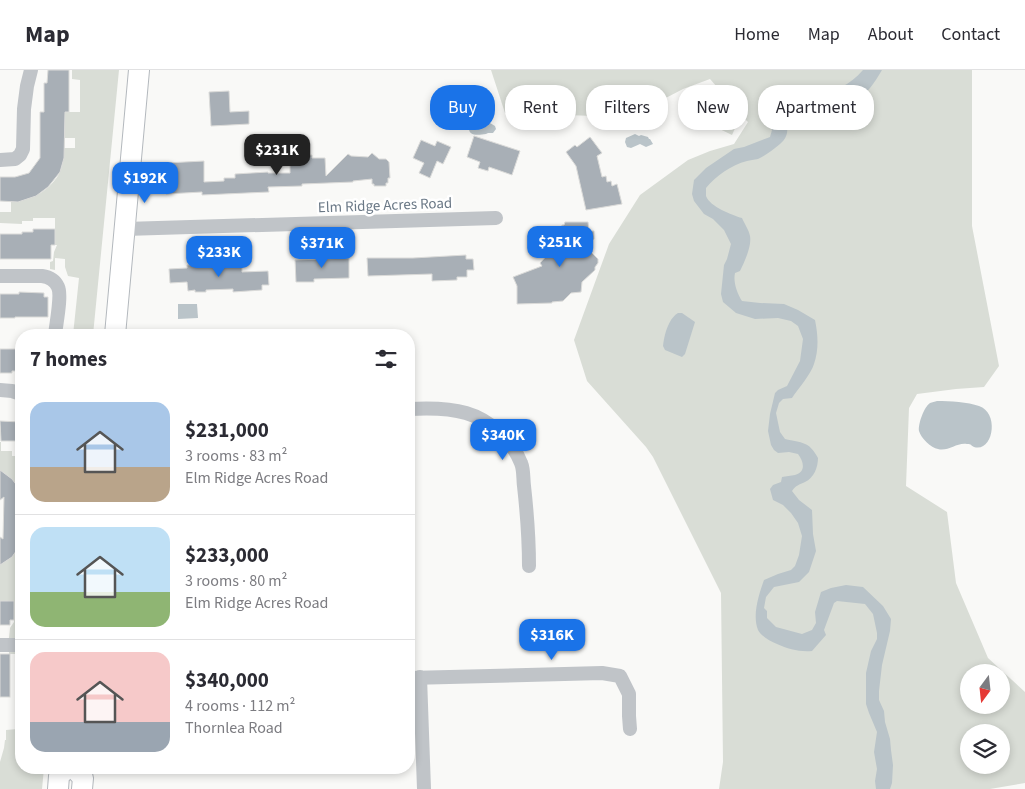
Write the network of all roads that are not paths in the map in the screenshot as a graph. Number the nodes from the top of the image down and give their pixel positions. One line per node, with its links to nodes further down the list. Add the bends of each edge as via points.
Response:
1 (31, 70): 3 (street, via 24,109 22,152 12,160)
2 (139, 70): 5 (main road)
3 (0, 160)
4 (496, 218): 5 (street, Elm Ridge Acres Road)
5 (125, 229): 8 (main road)
6 (0, 276): 7 (street, via 42,276 54,281 59,293)
7 (56, 329)
8 (116, 329)
9 (0, 390): 10 (street)
10 (15, 392)
11 (415, 409): 12 (street, via 466,413 502,433 522,464)
12 (529, 566)
13 (0, 645): 14 (street)
14 (15, 645)
15 (415, 678): 17 (street, via 613,674 620,676 629,694)
16 (415, 689): 22 (street)
17 (630, 729)
18 (61, 774): 20 (main road)
19 (79, 774): 21 (main road, via 83,778)
20 (58, 789)
21 (82, 789)
22 (424, 789)

